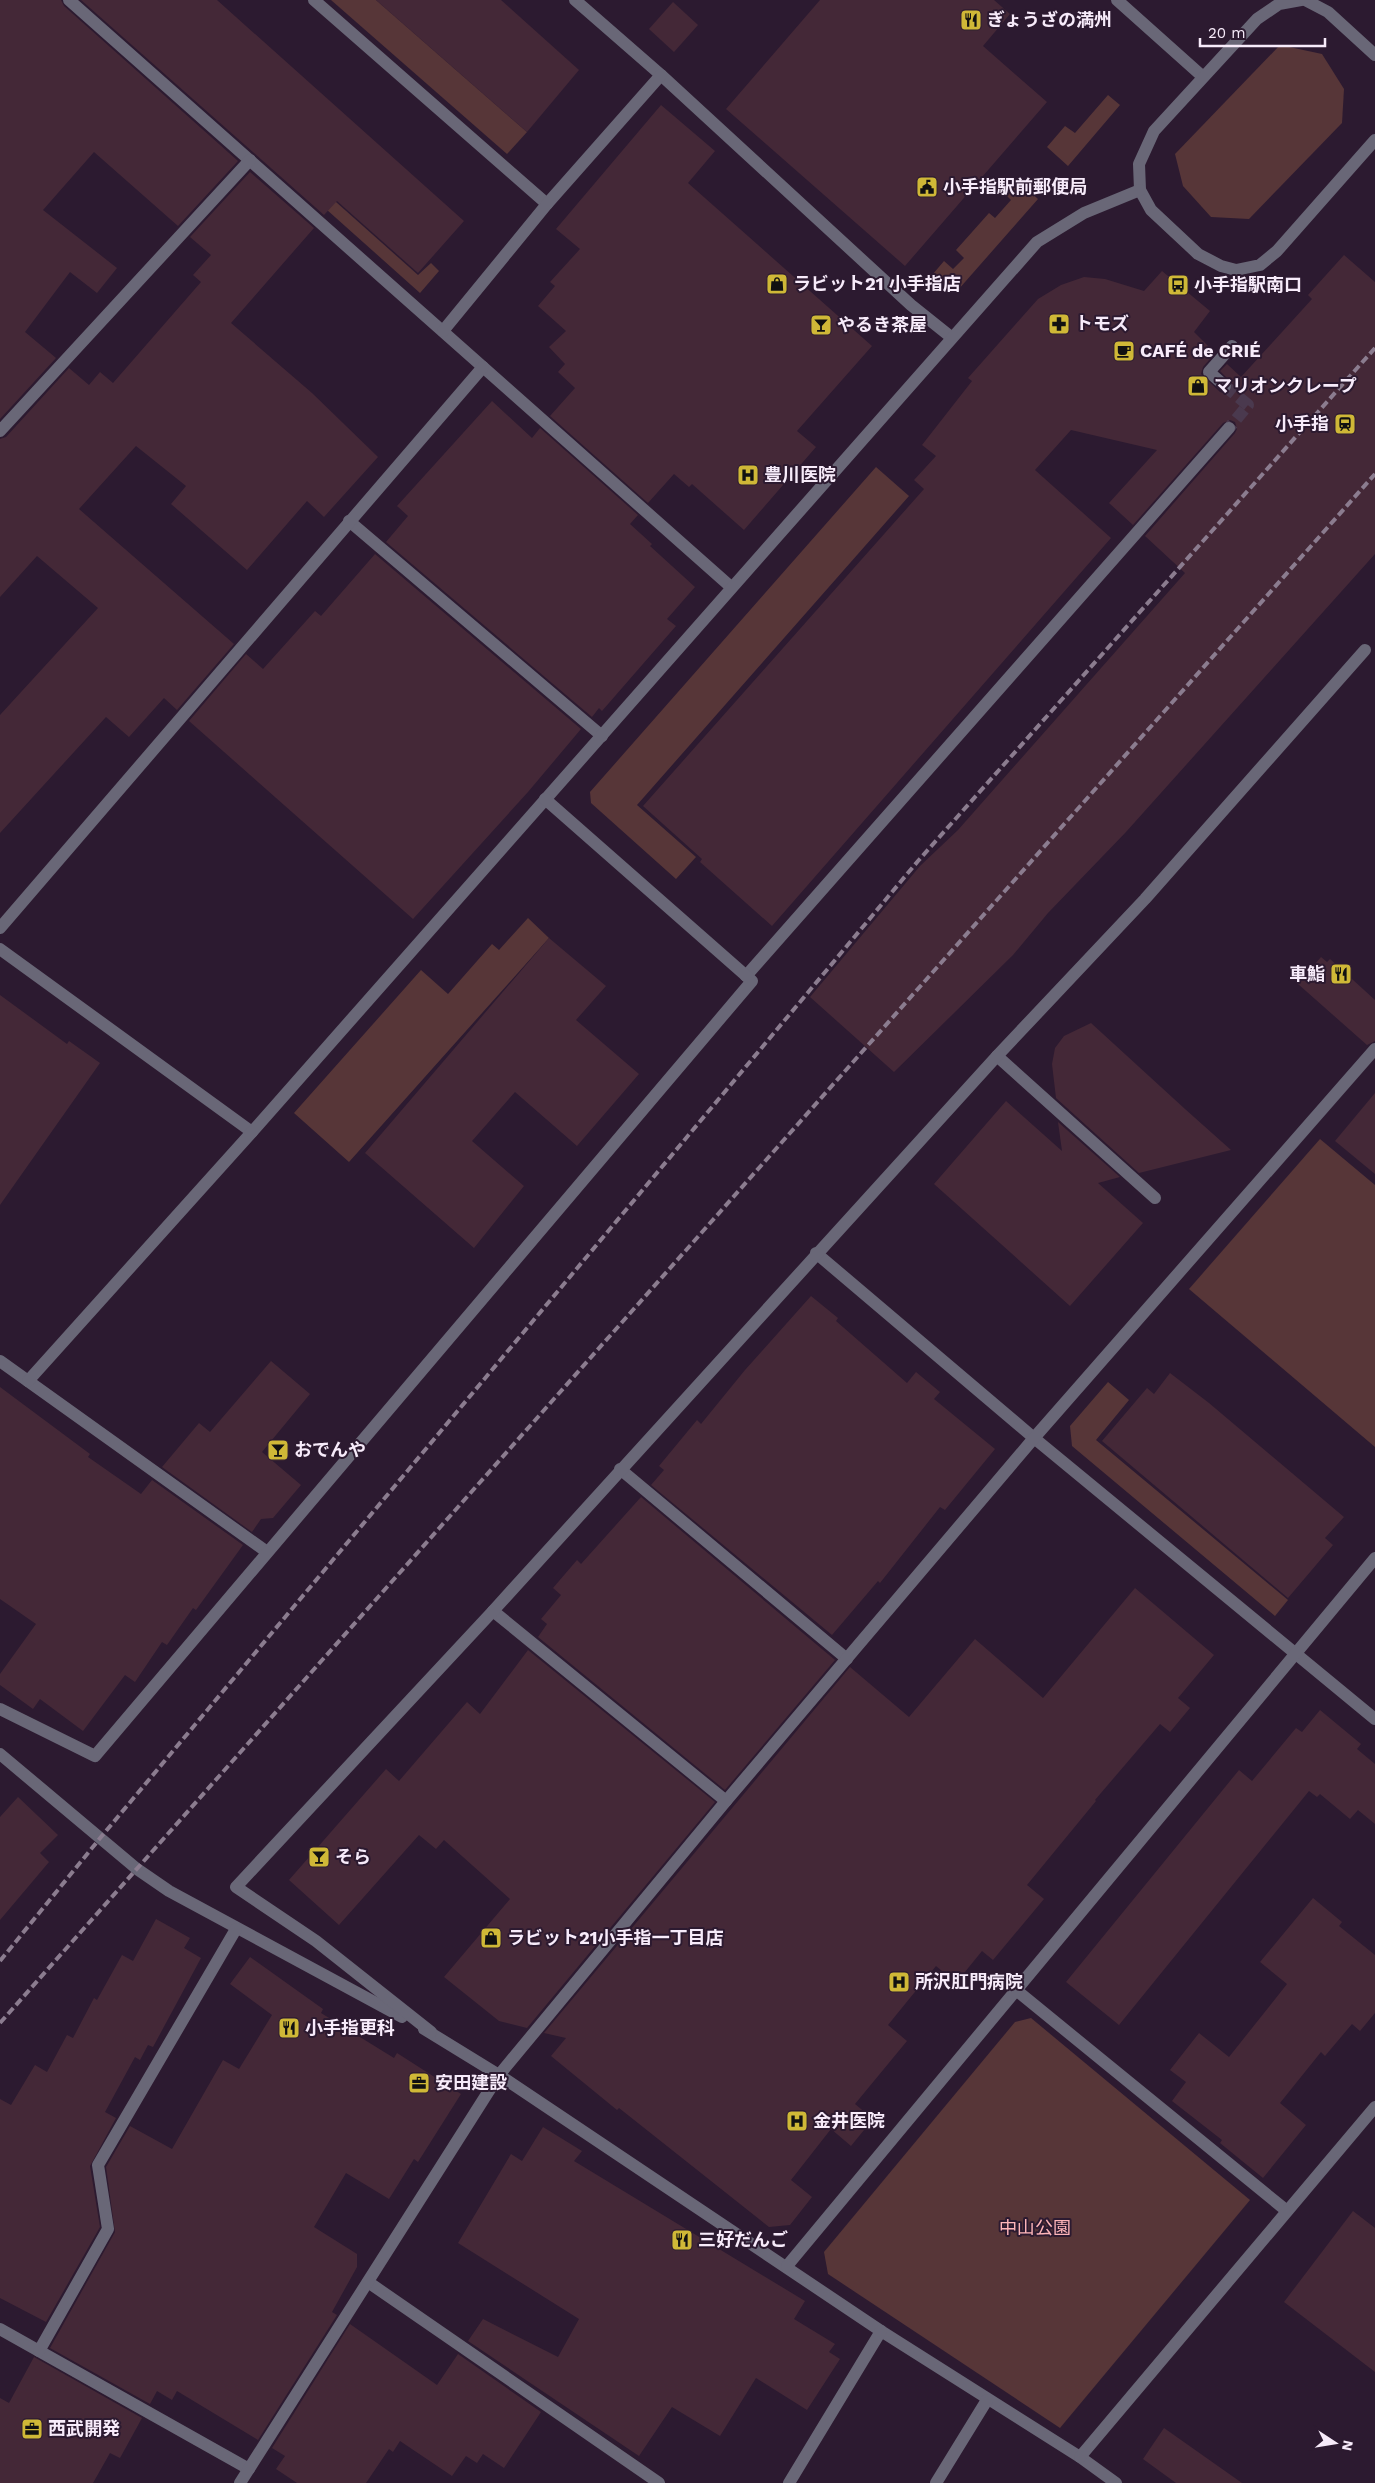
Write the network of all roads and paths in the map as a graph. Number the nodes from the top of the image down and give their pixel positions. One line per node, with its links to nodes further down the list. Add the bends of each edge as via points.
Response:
1 (70, 0): 12 (street)
2 (314, 0): 14 (street)
3 (575, 0): 9 (street)
4 (1117, 0): 10 (street)
5 (1301, 0): 7 (street)
6 (1305, 0): 8 (street, via 1328,12)
7 (1280, 2): 10 (street, via 1257,19)
8 (1375, 55)
9 (661, 76): 14 (street); 16 (street, via 911,305)
10 (1202, 76): 13 (street, via 1154,131 1138,164)
11 (1375, 140): 13 (street, via 1277,251 1260,264 1236,270 1198,254 1151,210)
12 (250, 160): 15 (street); 21 (street)
13 (1140, 190): 16 (street, via 1084,212 1036,242)
14 (547, 204): 15 (street)
15 (443, 331): 18 (street)
16 (951, 337): 23 (street)
17 (1232, 346): 19 (street, via 1209,372)
18 (483, 367): 22 (street); 23 (street)
19 (1226, 386)
20 (1228, 428): 29 (street)
21 (0, 431)
22 (349, 521): 25 (street); 27 (street)
23 (732, 587): 25 (street)
24 (1365, 650): 31 (street, via 1145,899)
25 (602, 736): 26 (street)
26 (545, 799): 29 (street); 32 (street)
27 (0, 928)
28 (0, 949): 32 (street)
29 (746, 976): 39 (street, via 752,981)
30 (1375, 1049): 37 (street)
31 (997, 1056): 33 (street); 34 (street)
32 (252, 1132): 36 (street)
33 (1154, 1198)
34 (816, 1253): 37 (street); 38 (street)
35 (0, 1361): 36 (street)
36 (28, 1381): 39 (street)
37 (1034, 1438): 42 (street); 43 (street)
38 (620, 1469): 41 (street); 43 (street)
39 (266, 1552): 44 (street, via 94,1756)
40 (1375, 1558): 42 (street)
41 (493, 1610): 47 (street); 50 (street, via 236,1887 316,1941)
42 (1295, 1653): 45 (street); 49 (street)
43 (847, 1659): 47 (street)
44 (0, 1709)
45 (1375, 1719)
46 (0, 1754): 48 (street, via 137,1869 169,1892)
47 (726, 1801): 51 (street)
48 (236, 1929): 50 (street); 58 (street, via 98,2165 108,2229)
49 (1016, 1990): 53 (street); 54 (street)
50 (431, 2032): 51 (street)
51 (498, 2075): 54 (street); 55 (street)
52 (1375, 2107): 53 (street)
53 (1287, 2211): 60 (street)
54 (787, 2266): 57 (street)
55 (368, 2282): 61 (street); 63 (street)
56 (0, 2329): 58 (street)
57 (881, 2331): 59 (street); 64 (street)
58 (39, 2351): 61 (street)
59 (987, 2400): 60 (street); 65 (street)
60 (1080, 2457): 66 (street)
61 (249, 2470): 62 (street)
62 (240, 2483)
63 (659, 2483)
64 (789, 2483)
65 (936, 2483)
66 (1116, 2483)

